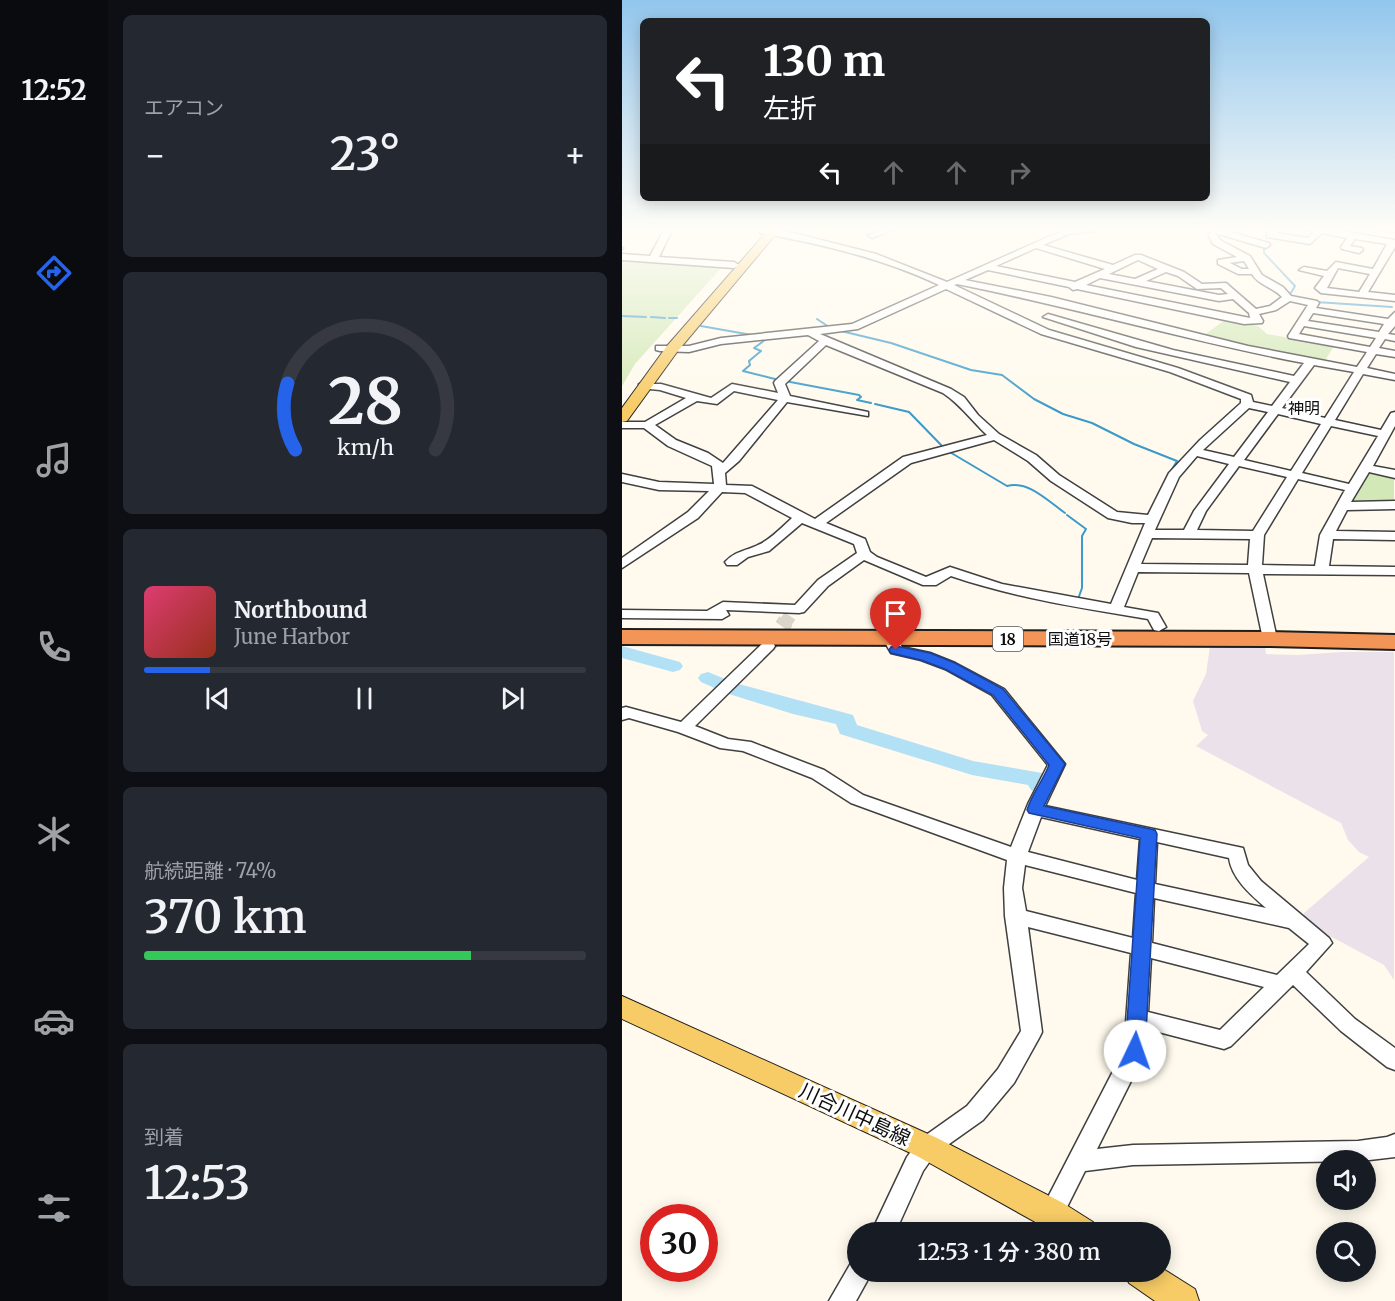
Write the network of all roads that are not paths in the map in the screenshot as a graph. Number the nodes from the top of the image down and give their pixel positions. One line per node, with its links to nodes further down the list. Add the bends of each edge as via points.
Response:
1 (715, 289): 30 (main road)
2 (719, 289): 30 (main road)
3 (941, 289): 26 (street, via 854,327)
4 (961, 289): 25 (street)
5 (981, 289): 17 (street)
6 (1070, 289): 17 (street)
7 (1079, 289): 23 (street)
8 (1171, 289): 14 (street, via 1219,298)
9 (1227, 289): 14 (street)
10 (1280, 289): 15 (street)
11 (1325, 289): 13 (street)
12 (1365, 289): 13 (street)
13 (1362, 294): 16 (street)
14 (1234, 296): 20 (street)
15 (1288, 298): 19 (street, via 1314,303); 20 (street, via 1273,308)
16 (1394, 298)
17 (1051, 300): 18 (street)
18 (1068, 305): 21 (street); 23 (street)
19 (1312, 310): 22 (street); 24 (street)
20 (1254, 312): 23 (street, via 1258,321)
21 (1048, 317): 25 (street); 31 (street)
22 (1393, 320): 27 (street)
23 (1192, 323): 31 (street); 35 (street, via 1248,350)
24 (1303, 323): 27 (street); 32 (street, via 1293,336)
25 (1033, 326): 34 (street)
26 (812, 333): 29 (street); 30 (street)
27 (1382, 336): 28 (street); 32 (street)
28 (1394, 338)
29 (825, 341): 41 (street, via 779,382); 51 (street, via 947,391 960,399)
30 (666, 349): 39 (main road); 42 (main road)
31 (1158, 349): 34 (street); 38 (street)
32 (1374, 350): 33 (street); 36 (street)
33 (1394, 354)
34 (1140, 359): 43 (street, via 1222,386 1247,397)
35 (1310, 361): 36 (street); 38 (street)
36 (1361, 371): 37 (street); 48 (street)
37 (1394, 377)
38 (1296, 380): 44 (street)
39 (643, 387): 40 (street, via 661,387); 46 (main road)
40 (695, 397): 41 (street, via 713,402 732,387); 50 (street)
41 (785, 397): 45 (street); 57 (street, via 742,452)
42 (622, 398)
43 (1247, 404): 44 (street); 54 (street)
44 (1273, 410): 48 (street); 55 (street)
45 (864, 414)
46 (622, 418)
47 (1393, 419): 52 (street)
48 (1328, 422): 52 (street); 59 (street)
49 (622, 425): 50 (street)
50 (647, 426): 57 (street, via 718,465)
51 (995, 436): 67 (street, via 1113,515); 68 (street, via 907,460)
52 (1381, 439): 53 (street); 56 (street)
53 (1394, 447)
54 (1194, 452): 55 (street); 67 (street, via 1173,476)
55 (1236, 461): 59 (street); 70 (street)
56 (1366, 468): 58 (street); 62 (street)
57 (718, 472): 61 (street)
58 (1394, 474)
59 (1293, 475): 62 (street); 71 (street)
60 (628, 480): 61 (street, via 659,486); 63 (street)
61 (720, 487): 66 (street, via 748,489); 76 (street, via 693,515)
62 (1352, 488): 65 (street)
63 (622, 490)
64 (1394, 505): 65 (street)
65 (1343, 506): 72 (street)
66 (801, 517): 68 (street); 75 (street, via 764,548)
67 (1153, 519): 69 (street)
68 (817, 523): 74 (street, via 860,542)
69 (1147, 534): 70 (street); 77 (street)
70 (1188, 535): 71 (street)
71 (1257, 535): 78 (street)
72 (1327, 535): 73 (street); 79 (street)
73 (1394, 536)
74 (864, 554): 81 (street, via 923,581 931,582 950,571 998,587); 83 (street, via 823,583 799,609 723,606)
75 (732, 562)
76 (622, 564)
77 (1132, 568): 78 (street); 81 (street)
78 (1255, 570): 79 (street); 88 (street)
79 (1321, 571): 80 (street)
80 (1394, 571)
81 (1115, 611): 86 (street, via 1153,616)
82 (622, 614): 83 (street)
83 (712, 614): 84 (street, via 752,610)
84 (790, 616)
85 (622, 625): 86 (highway, 国道18号 / 18)
86 (1159, 627): 88 (highway, 国道18号 / 18)
87 (1394, 628): 88 (highway, 国道18号 / 18)
88 (1269, 633): 90 (highway, 国道18号 / 18); 91 (highway, 国道18号 / 18)
89 (622, 637): 90 (highway, 国道18号 / 18)
90 (890, 639): 95 (street, via 896,650 950,666 998,692 1049,752 1057,764)
91 (1394, 642)
92 (768, 646): 94 (street)
93 (622, 715): 94 (street, via 626,712)
94 (684, 728): 97 (street, via 726,744 745,746 818,774 858,799)
95 (1035, 810): 96 (street); 97 (street)
96 (1149, 834): 98 (street); 100 (street, via 1237,853 1240,866 1252,883)
97 (1018, 856): 98 (street); 99 (street, via 1013,888)
98 (1146, 889): 100 (street); 101 (street)
99 (1015, 916): 101 (street); 107 (street, via 1032,1032 1006,1076 974,1113)
100 (1294, 922): 102 (street, via 1322,943)
101 (1141, 948): 102 (street); 104 (street)
102 (1288, 978): 104 (street, via 1224,1040); 105 (street)
103 (622, 1007): 107 (main road, 川合川中島線)
104 (1136, 1018): 108 (street, via 1135,1051)
105 (1394, 1061)
106 (1394, 1144): 108 (street, via 1393,1148 1358,1151 1134,1155)
107 (927, 1147): 109 (main road, 川合川中島線); 110 (street)
108 (1081, 1161): 109 (street)
109 (1052, 1213): 111 (main road, 川合川中島線)
110 (888, 1222)
111 (1066, 1222)
112 (854, 1282): 114 (street)
113 (1155, 1282): 115 (main road)
114 (842, 1301)
115 (1183, 1301)

